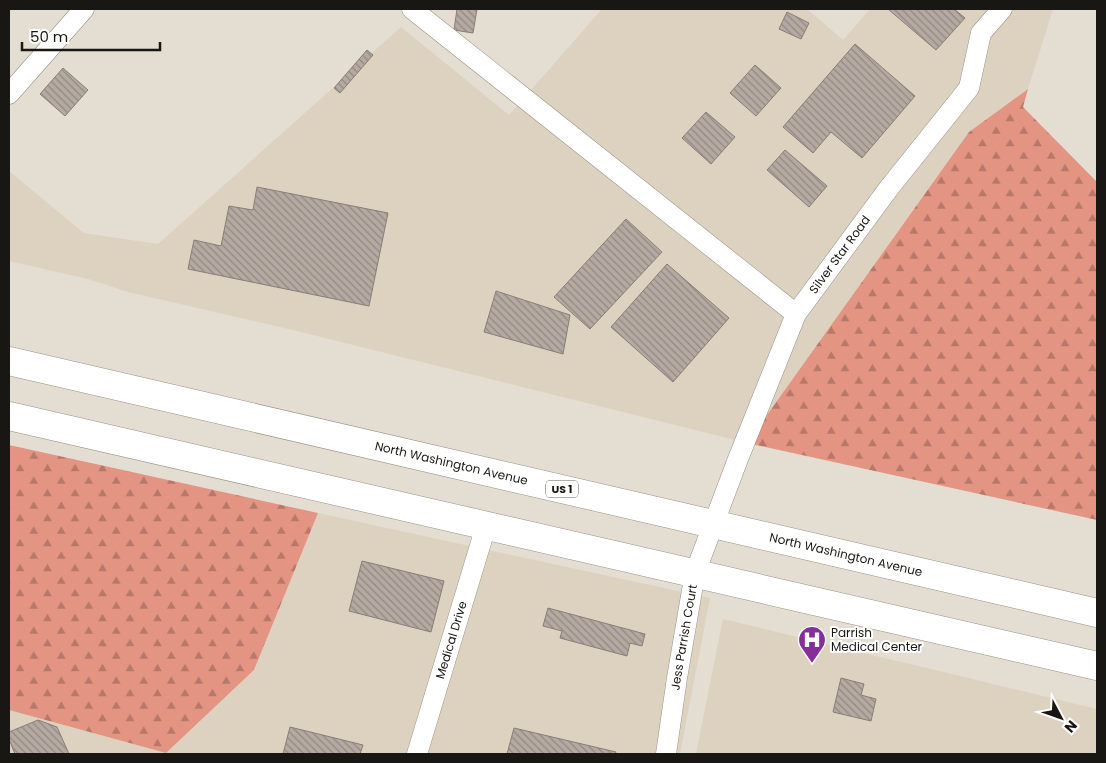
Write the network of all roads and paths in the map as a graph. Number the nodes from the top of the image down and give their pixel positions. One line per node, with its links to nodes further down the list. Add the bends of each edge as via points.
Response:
1 (84, 9): 4 (street)
2 (412, 9): 5 (street)
3 (1002, 9): 5 (street, Silver Star Road, via 981,33 969,88 889,188)
4 (9, 94)
5 (796, 314): 8 (street, Silver Star Road)
6 (9, 361): 8 (main road, North Washington Avenue / US 1)
7 (9, 416): 9 (main road)
8 (713, 524): 10 (street, Jess Parrish Court); 11 (main road, North Washington Avenue / US 1)
9 (486, 526): 10 (main road); 13 (street, Medical Drive)
10 (695, 573): 12 (main road); 14 (street, Jess Parrish Court)
11 (1097, 613)
12 (1097, 666)
13 (417, 754)
14 (666, 754)

